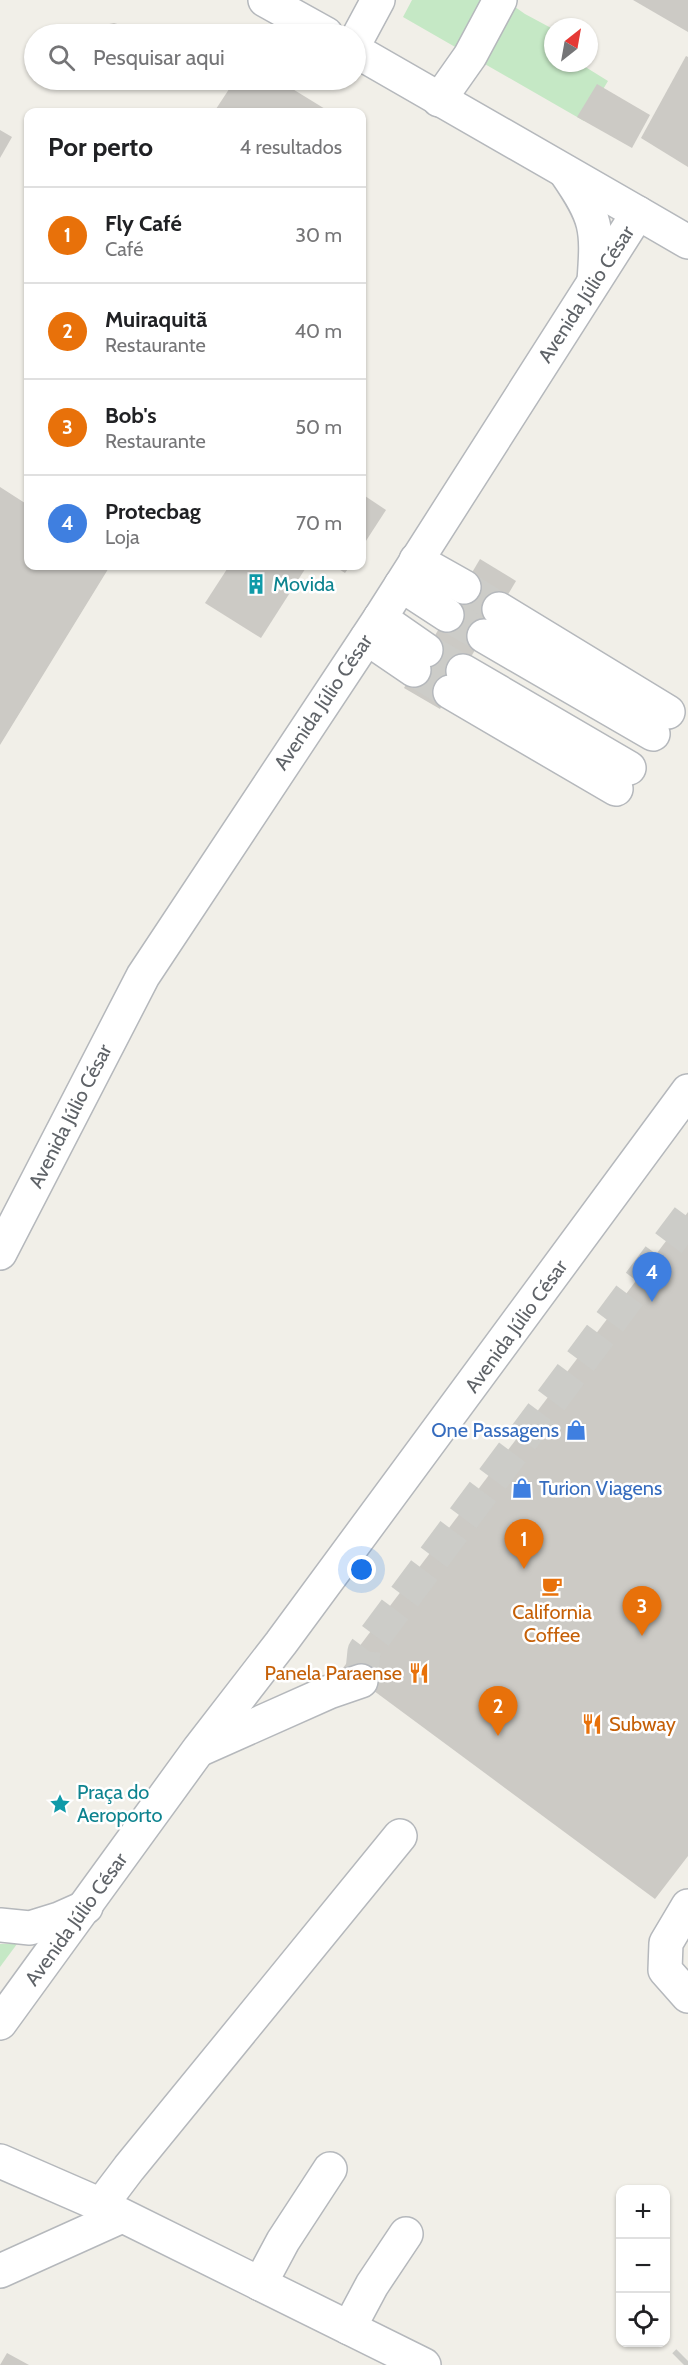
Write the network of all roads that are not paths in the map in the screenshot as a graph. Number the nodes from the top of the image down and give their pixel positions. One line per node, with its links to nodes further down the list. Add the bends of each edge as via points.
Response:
1 (265, 0): 4 (street)
2 (378, 0): 5 (street)
3 (500, 0): 7 (street, via 470,56)
4 (308, 24)
5 (365, 24)
6 (366, 57): 7 (street)
7 (439, 100): 8 (street)
8 (563, 169): 9 (street); 11 (street, via 593,218 597,242)
9 (638, 213): 10 (street, Avenida Júlio César); 11 (street, Avenida Júlio César)
10 (688, 242)
11 (594, 281): 12 (street, Avenida Júlio César)
12 (409, 572): 13 (street); 14 (street); 16 (street, Avenida Júlio César)
13 (464, 587)
14 (447, 615)
15 (491, 622): 19 (street)
16 (373, 628): 17 (street); 22 (street, Avenida Júlio César, via 143,976)
17 (420, 660)
18 (456, 681): 20 (street)
19 (661, 723)
20 (622, 778)
21 (688, 1091): 24 (street, Avenida Júlio César)
22 (0, 1253)
23 (361, 1681): 24 (street)
24 (200, 1749): 27 (street, Avenida Júlio César)
25 (400, 1836): 33 (street, via 129,2168)
26 (688, 1906): 29 (street, via 666,1943 665,1970)
27 (86, 1907): 28 (street, via 30,1929); 30 (street, Avenida Júlio César)
28 (0, 1925)
29 (688, 1996)
30 (0, 2023)
31 (0, 2161): 33 (street)
32 (330, 2169): 36 (street)
33 (112, 2210): 35 (street); 36 (street)
34 (406, 2234): 37 (street, via 372,2285)
35 (0, 2271)
36 (260, 2284): 37 (street)
37 (350, 2328): 38 (street)
38 (424, 2365)

